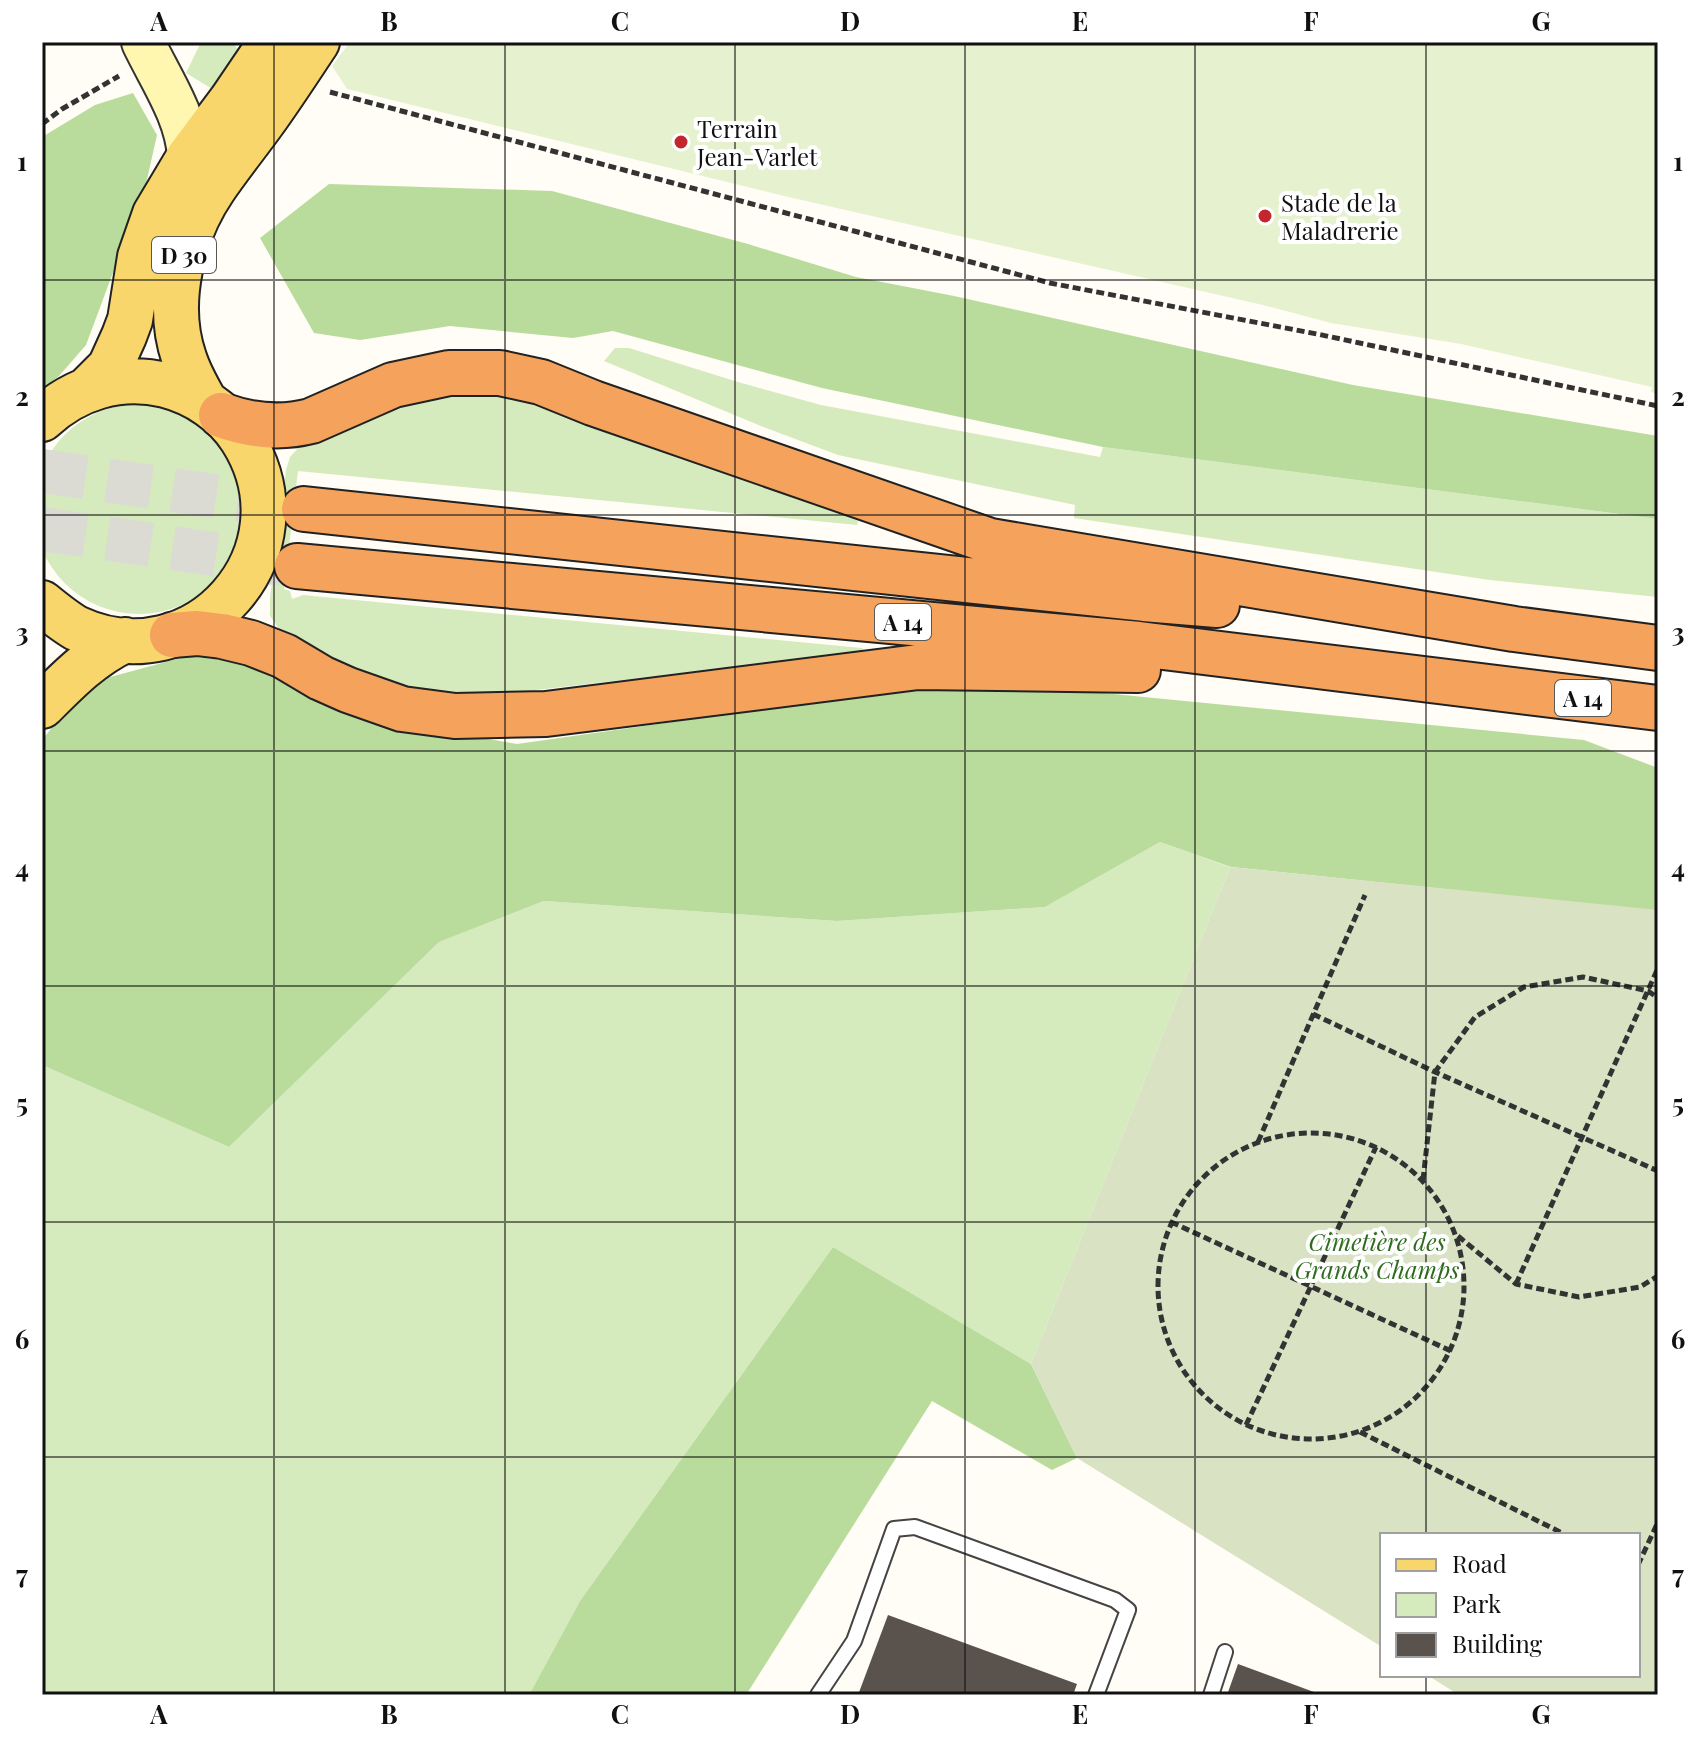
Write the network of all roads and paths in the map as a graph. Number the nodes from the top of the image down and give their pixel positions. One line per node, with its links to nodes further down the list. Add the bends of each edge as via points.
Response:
1 (317, 42): 3 (main road, D 30)
2 (147, 50): 4 (path); 5 (street, via 189,143)
3 (269, 55): 5 (main road, D 30); 7 (path, via 1050,283); 8 (main road, D 30, via 262,123 199,213 182,263 180,344 191,375)
4 (42, 124)
5 (189, 157): 6 (main road, D 30, via 150,225 117,355)
6 (87, 390): 8 (main road, via 109,383 149,382 175,388); 9 (main road)
7 (1658, 406)
8 (213, 409): 13 (highway, via 262,426 298,424 393,385 449,373 500,373 541,382 990,541); 14 (main road, via 239,435 258,470 264,509 261,536 254,562 232,596 202,622)
9 (42, 419)
10 (304, 509): 13 (highway, A 14, via 1144,599)
11 (297, 566): 17 (highway, A 14, via 1139,644)
12 (42, 603): 15 (main road, via 74,626)
13 (1514, 629): 16 (highway, A 14)
14 (172, 635): 15 (main road); 17 (highway, via 197,633 251,643 348,690 402,709 455,716 546,714 918,667 1133,670)
15 (125, 640): 18 (main road, via 87,663)
16 (1658, 648)
17 (1508, 689): 19 (highway, A 14)
18 (42, 706)
19 (1658, 708)
20 (1365, 895): 24 (path)
21 (1658, 968): 22 (path)
22 (1648, 991): 23 (path); 25 (path, via 1583,977 1524,987 1475,1017); 26 (path)
23 (1658, 998)
24 (1313, 1014): 25 (path); 27 (path)
25 (1435, 1072): 26 (path); 30 (path)
26 (1582, 1137): 29 (path); 34 (path)
27 (1258, 1142): 28 (path, via 1297,1134 1337,1135); 31 (path, via 1222,1161 1193,1188)
28 (1376, 1147): 30 (path); 35 (path)
29 (1658, 1171)
30 (1423, 1181): 32 (path)
31 (1171, 1222): 35 (path); 37 (path, via 1158,1269 1160,1316 1171,1346 1207,1399)
32 (1456, 1234): 34 (path); 36 (path, via 1464,1273 1463,1313)
33 (1658, 1276): 34 (path, via 1640,1287 1579,1297)
34 (1516, 1284)
35 (1311, 1287): 36 (path); 37 (path)
36 (1451, 1351): 38 (path, via 1428,1386 1397,1414)
37 (1246, 1426): 38 (path, via 1283,1437 1322,1439)
38 (1359, 1432): 40 (path)
39 (1658, 1522): 41 (path)
40 (1562, 1533)
41 (1640, 1561)
42 (1225, 1652): 45 (lane)
43 (818, 1695): 44 (lane, via 854,1641 894,1529 915,1527 1115,1600 1128,1610)
44 (1096, 1695)
45 (1211, 1695)

